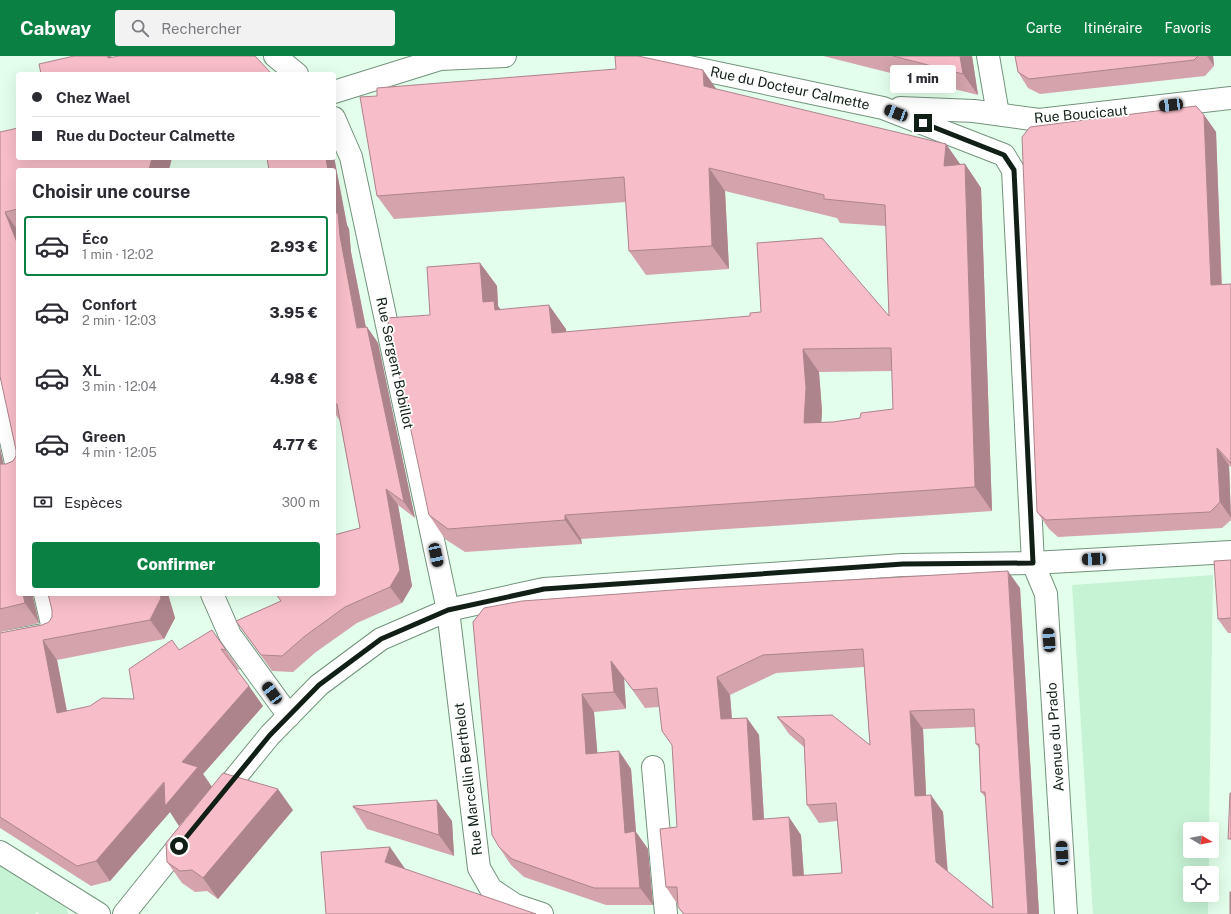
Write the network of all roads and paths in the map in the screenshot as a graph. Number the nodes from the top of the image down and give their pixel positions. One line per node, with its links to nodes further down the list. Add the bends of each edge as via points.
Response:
1 (275, 56): 5 (street)
2 (506, 56): 6 (street, via 440,59)
3 (637, 56): 8 (street, Rue du Docteur Calmette)
4 (988, 56): 9 (street)
5 (295, 72)
6 (336, 91)
7 (1231, 98): 9 (street, Rue Boucicaut, via 1039,120)
8 (883, 108): 9 (street, Rue Boucicaut); 14 (street, Rue du Docteur Calmette, via 1004,155 1014,170)
9 (998, 114)
10 (336, 123): 17 (street, Rue Sergent Bobillot, via 351,157)
11 (0, 391): 12 (street)
12 (16, 463)
13 (1231, 552): 14 (street)
14 (1033, 563): 17 (street, via 903,564 544,589); 28 (street, Avenue du Prado, via 1046,594)
15 (45, 596): 18 (street, via 54,633)
16 (213, 596): 19 (street, via 230,635)
17 (448, 610): 19 (street, via 381,639 319,685); 26 (street, Rue Marcellin Berthelot, via 479,868 491,889 515,905)
18 (0, 643)
19 (289, 716): 25 (street, via 270,735)
20 (653, 767): 27 (street)
21 (0, 852): 24 (street)
22 (0, 864): 23 (street, via 66,907)
23 (68, 914)
24 (99, 914)
25 (124, 914)
26 (542, 914)
27 (666, 914)
28 (1066, 914)

